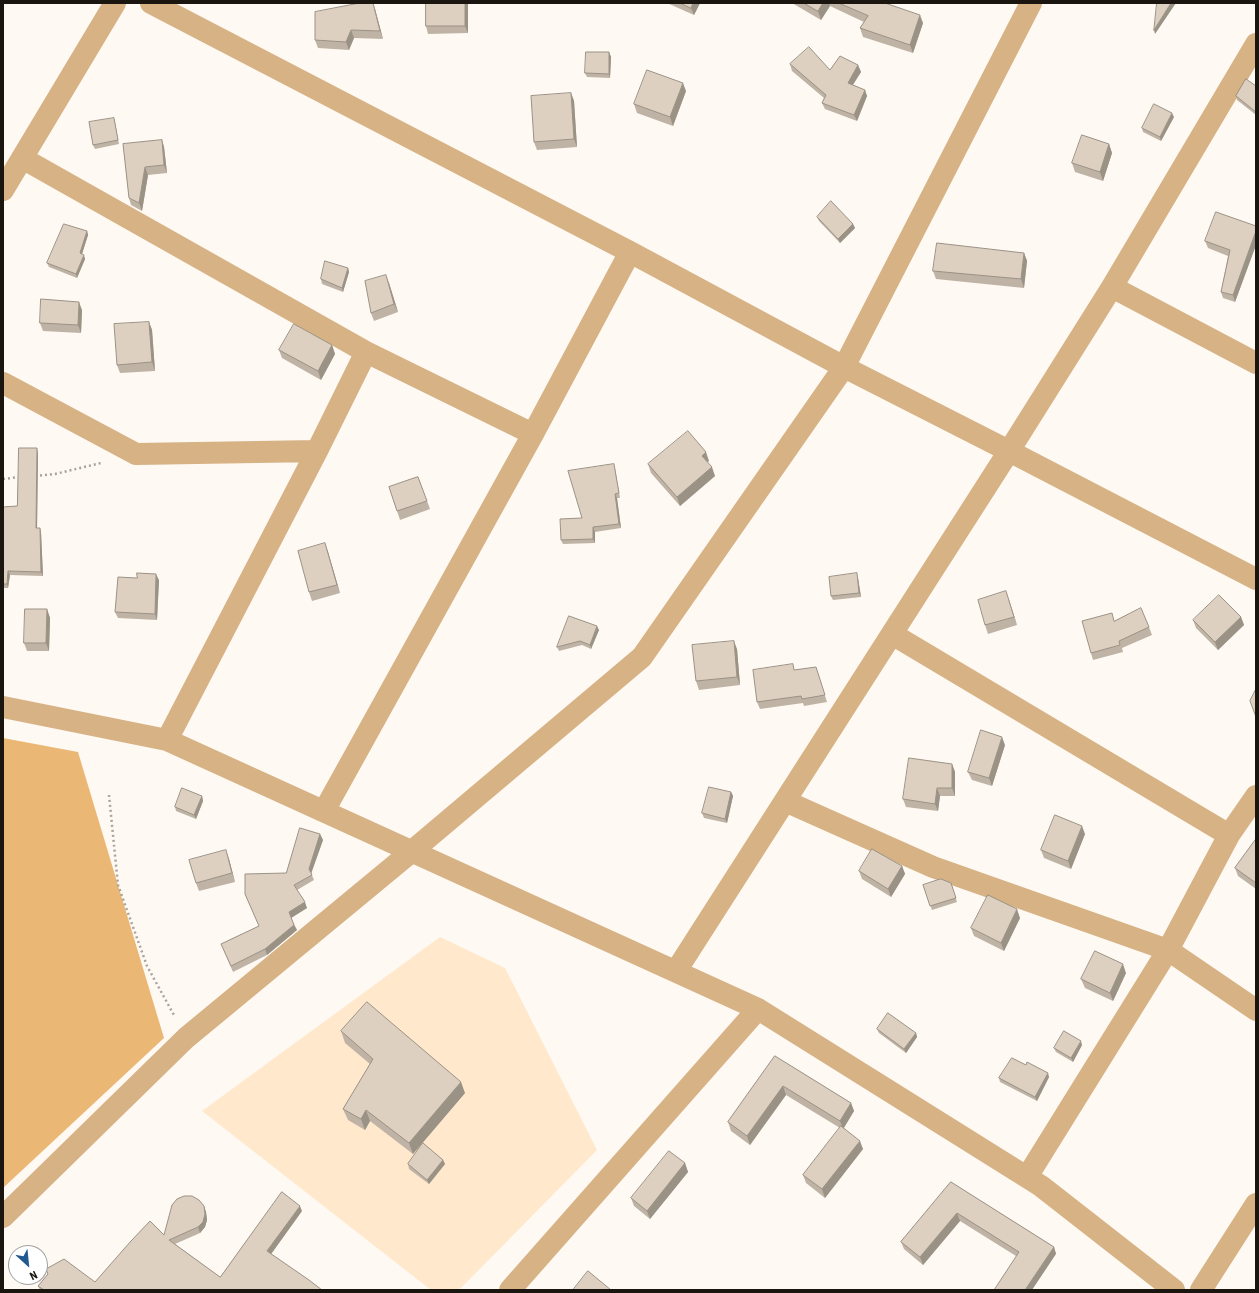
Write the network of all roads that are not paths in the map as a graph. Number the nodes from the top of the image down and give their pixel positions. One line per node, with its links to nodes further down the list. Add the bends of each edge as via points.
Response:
1 (115, 3): 5 (street)
2 (151, 3): 7 (street)
3 (1031, 3): 11 (street)
4 (1256, 44): 8 (street)
5 (22, 158): 6 (street); 9 (street)
6 (3, 190)
7 (630, 252): 11 (street); 13 (street)
8 (1112, 287): 10 (street); 15 (street)
9 (366, 352): 13 (street); 14 (street)
10 (1256, 363)
11 (844, 367): 15 (street); 24 (street, via 642,656)
12 (3, 383): 14 (street, via 136,454)
13 (533, 434): 22 (street)
14 (317, 451): 19 (street)
15 (1009, 451): 16 (street); 17 (street)
16 (1256, 580)
17 (892, 634): 21 (street); 23 (street)
18 (3, 707): 19 (street)
19 (167, 740): 22 (street)
20 (1256, 796): 23 (street)
21 (785, 801): 25 (street, via 932,867); 26 (street)
22 (324, 812): 24 (street)
23 (1229, 835): 25 (street)
24 (411, 852): 26 (street); 31 (street, via 186,1038)
25 (1168, 950): 28 (street); 29 (street)
26 (676, 971): 27 (street)
27 (758, 1009): 29 (street); 32 (street)
28 (1256, 1010)
29 (1027, 1177): 33 (street)
30 (1256, 1204): 34 (street)
31 (3, 1217)
32 (510, 1290)
33 (1174, 1290)
34 (1201, 1290)

